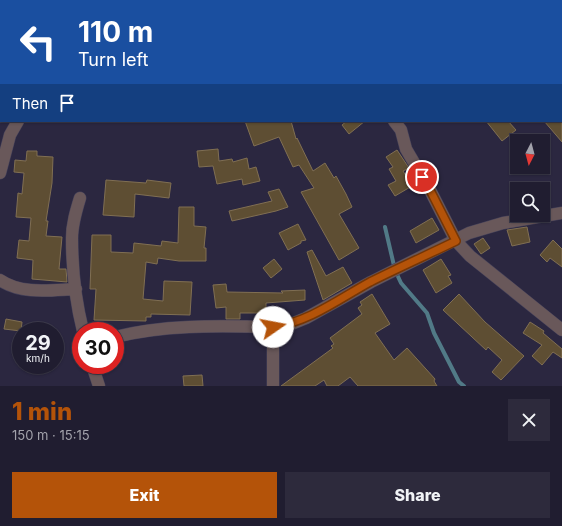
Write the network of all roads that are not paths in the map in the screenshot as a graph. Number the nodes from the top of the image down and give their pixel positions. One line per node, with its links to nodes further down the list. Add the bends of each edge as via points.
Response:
1 (17, 122): 3 (street)
2 (395, 122): 7 (street, via 401,130 406,149)
3 (5, 134): 4 (street)
4 (0, 173)
5 (80, 198): 9 (street, via 72,238)
6 (562, 213): 7 (street, via 503,223 469,233)
7 (456, 241): 11 (street, via 371,282 306,318 289,325); 12 (street, via 470,256)
8 (0, 280): 9 (street, via 32,291)
9 (76, 289): 10 (street)
10 (82, 322)
11 (273, 327): 13 (street, via 177,328); 16 (street)
12 (562, 330)
13 (124, 335)
14 (95, 374): 15 (street)
15 (99, 386)
16 (272, 386)

